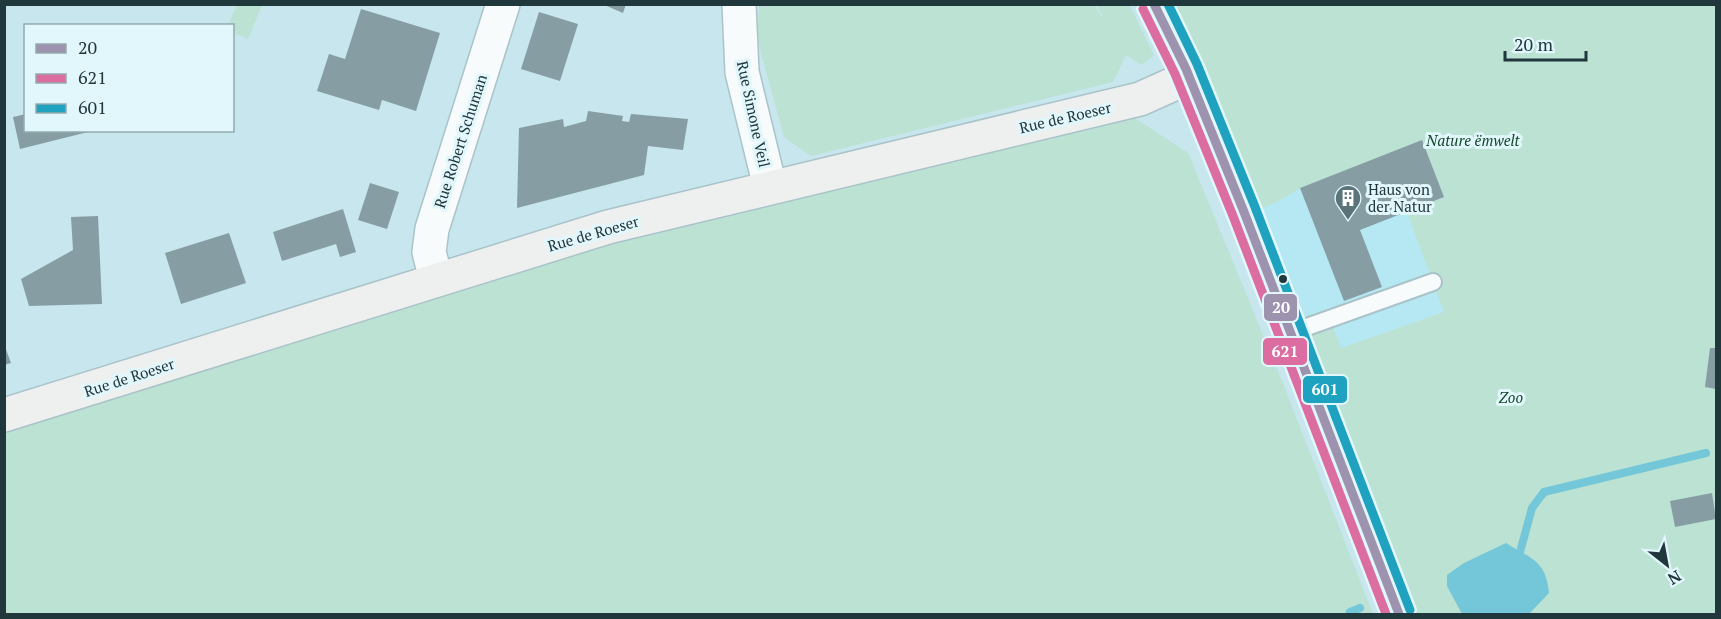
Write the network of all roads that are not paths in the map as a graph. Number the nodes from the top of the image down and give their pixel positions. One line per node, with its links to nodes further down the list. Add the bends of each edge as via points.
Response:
1 (503, 4): 6 (street, Rue Robert Schuman, via 432,229 429,252)
2 (1154, 4): 4 (main road)
3 (740, 5): 5 (street, Rue Simone Veil, via 742,72)
4 (1189, 77): 5 (main road, Rue de Roeser, via 1140,99); 8 (main road)
5 (770, 187): 6 (main road, Rue de Roeser, via 608,227)
6 (436, 279): 9 (main road, Rue de Roeser)
7 (1433, 282): 8 (lane)
8 (1290, 333): 10 (main road)
9 (4, 415)
10 (1399, 615)

